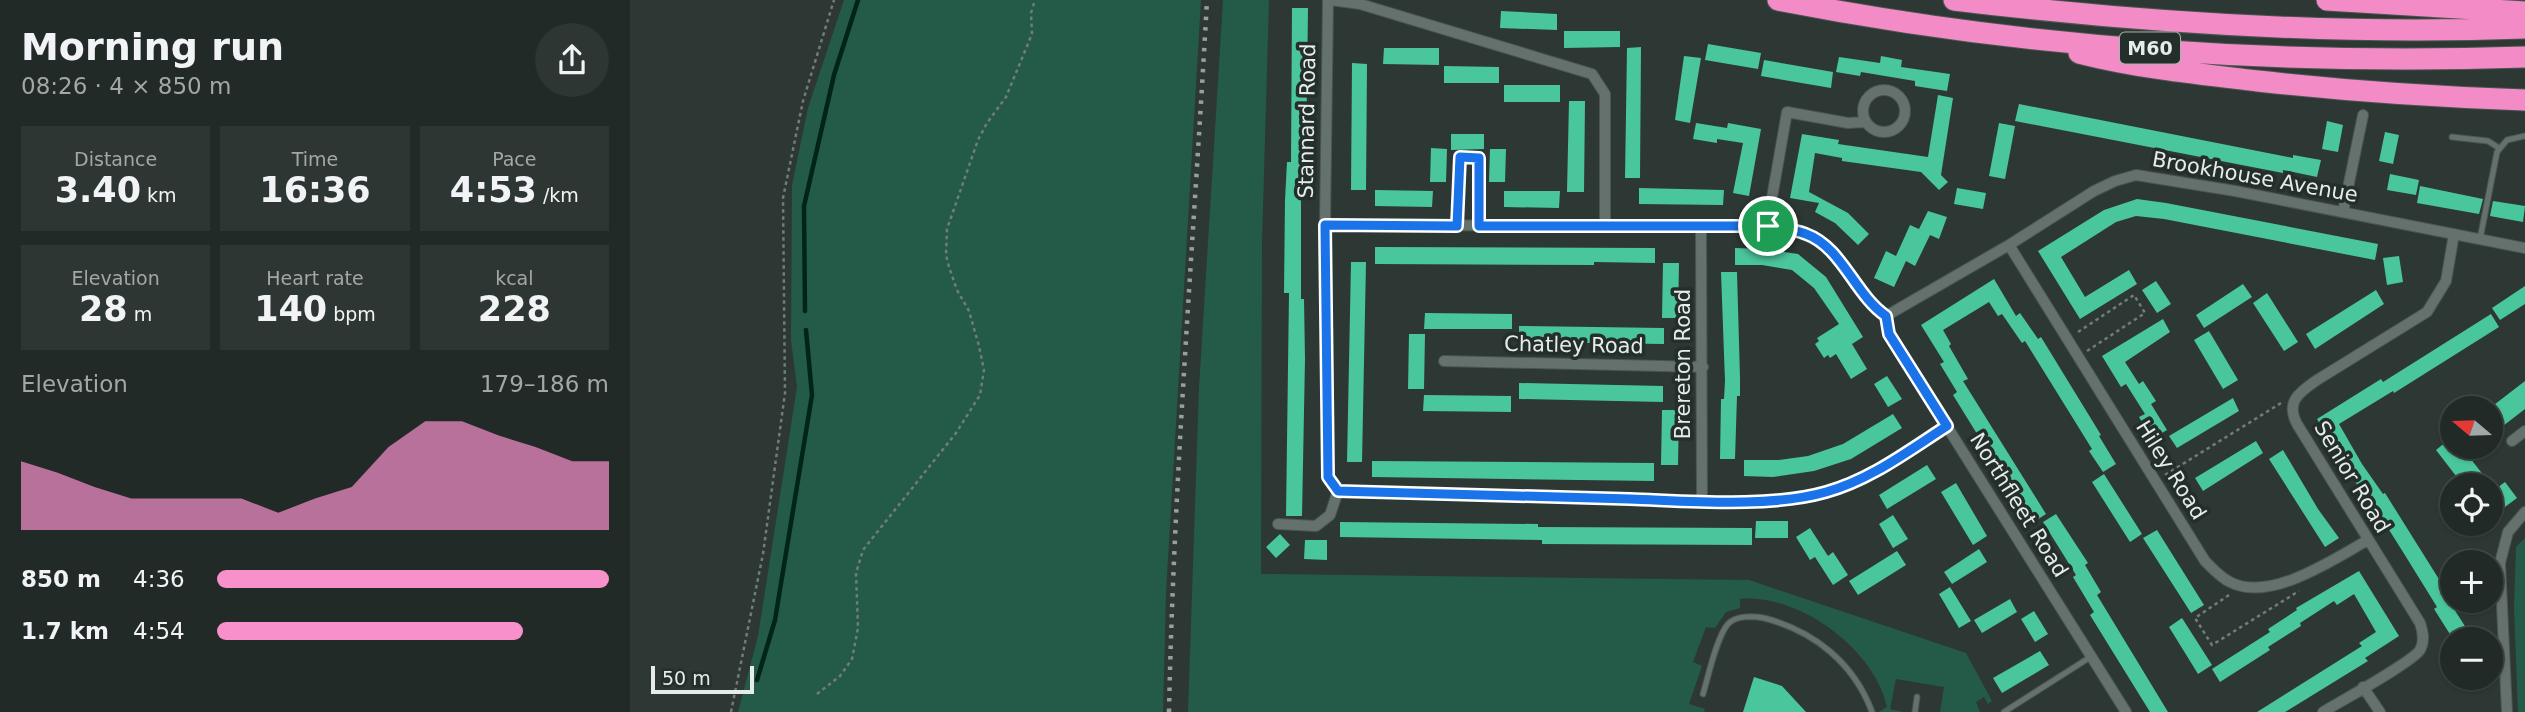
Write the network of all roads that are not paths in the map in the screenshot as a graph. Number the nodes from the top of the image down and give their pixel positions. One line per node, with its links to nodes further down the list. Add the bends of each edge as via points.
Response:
1 (1329, 0): 16 (street, Stannard Road); 17 (street, via 1360,4 1592,74 1605,94)
2 (1778, 0): 7 (highway, M60)
3 (1954, 0): 6 (highway, M60, via 2206,24)
4 (2327, 0): 5 (highway)
5 (2525, 12)
6 (2525, 29)
7 (2011, 35): 8 (highway, M60, via 2297,57); 9 (highway, via 2124,64 2200,75 2380,93)
8 (2525, 57)
9 (2525, 100)
10 (2363, 115): 15 (street)
11 (1866, 122): 11 (street, via 1863,108 1874,93 1894,93 1903,103 1904,117 1896,129 1883,133); 18 (street, via 1787,112)
12 (2525, 136): 14 (lane, via 2507,140)
13 (2452, 137): 14 (lane, via 2488,141)
14 (2500, 148): 21 (lane)
15 (2343, 212): 20 (street, Brookhouse Avenue); 22 (street, Brookhouse Avenue, via 2136,175 2094,191)
16 (1325, 225): 17 (street); 30 (street, Stannard Road, via 1328,477)
17 (1605, 226): 19 (street)
18 (1768, 226): 19 (street); 24 (street, via 1807,234 1829,249)
19 (1702, 227): 26 (street, Brereton Road)
20 (2454, 234): 21 (street, Brookhouse Avenue); 34 (street, Senior Road, via 2446,281 2427,312 2317,380 2293,401 2297,424)
21 (2480, 239): 23 (street, Brookhouse Avenue)
22 (2009, 245): 24 (street, Brookhouse Avenue); 34 (street, Hiley Road, via 2215,572 2233,583 2270,586 2312,572)
23 (2525, 248)
24 (1886, 316): 27 (street, Northfleet Road, via 1889,334)
25 (1444, 361): 26 (street, Chatley Road)
26 (1703, 367): 31 (street, Brereton Road)
27 (1947, 426): 31 (street, via 1858,480 1824,493 1789,499); 35 (street, Northfleet Road)
28 (2525, 431): 29 (street)
29 (2512, 441)
30 (1338, 491): 31 (street); 33 (street, via 1330,515 1316,526)
31 (1702, 501)
32 (2525, 512): 45 (street, via 2508,533 2500,563)
33 (1278, 524)
34 (2368, 540): 36 (street, Senior Road, via 2423,634 2416,654)
35 (2092, 656): 41 (lane); 42 (street, Northfleet Road)
36 (2363, 687): 43 (street, Senior Road); 44 (street)
37 (1703, 694): 39 (lane, via 1728,623 1756,616 1782,622 1823,644 1853,676)
38 (1917, 697): 40 (lane)
39 (1872, 712)
40 (1915, 712)
41 (2004, 712)
42 (2126, 712)
43 (2323, 712)
44 (2380, 712)
45 (2507, 712)

